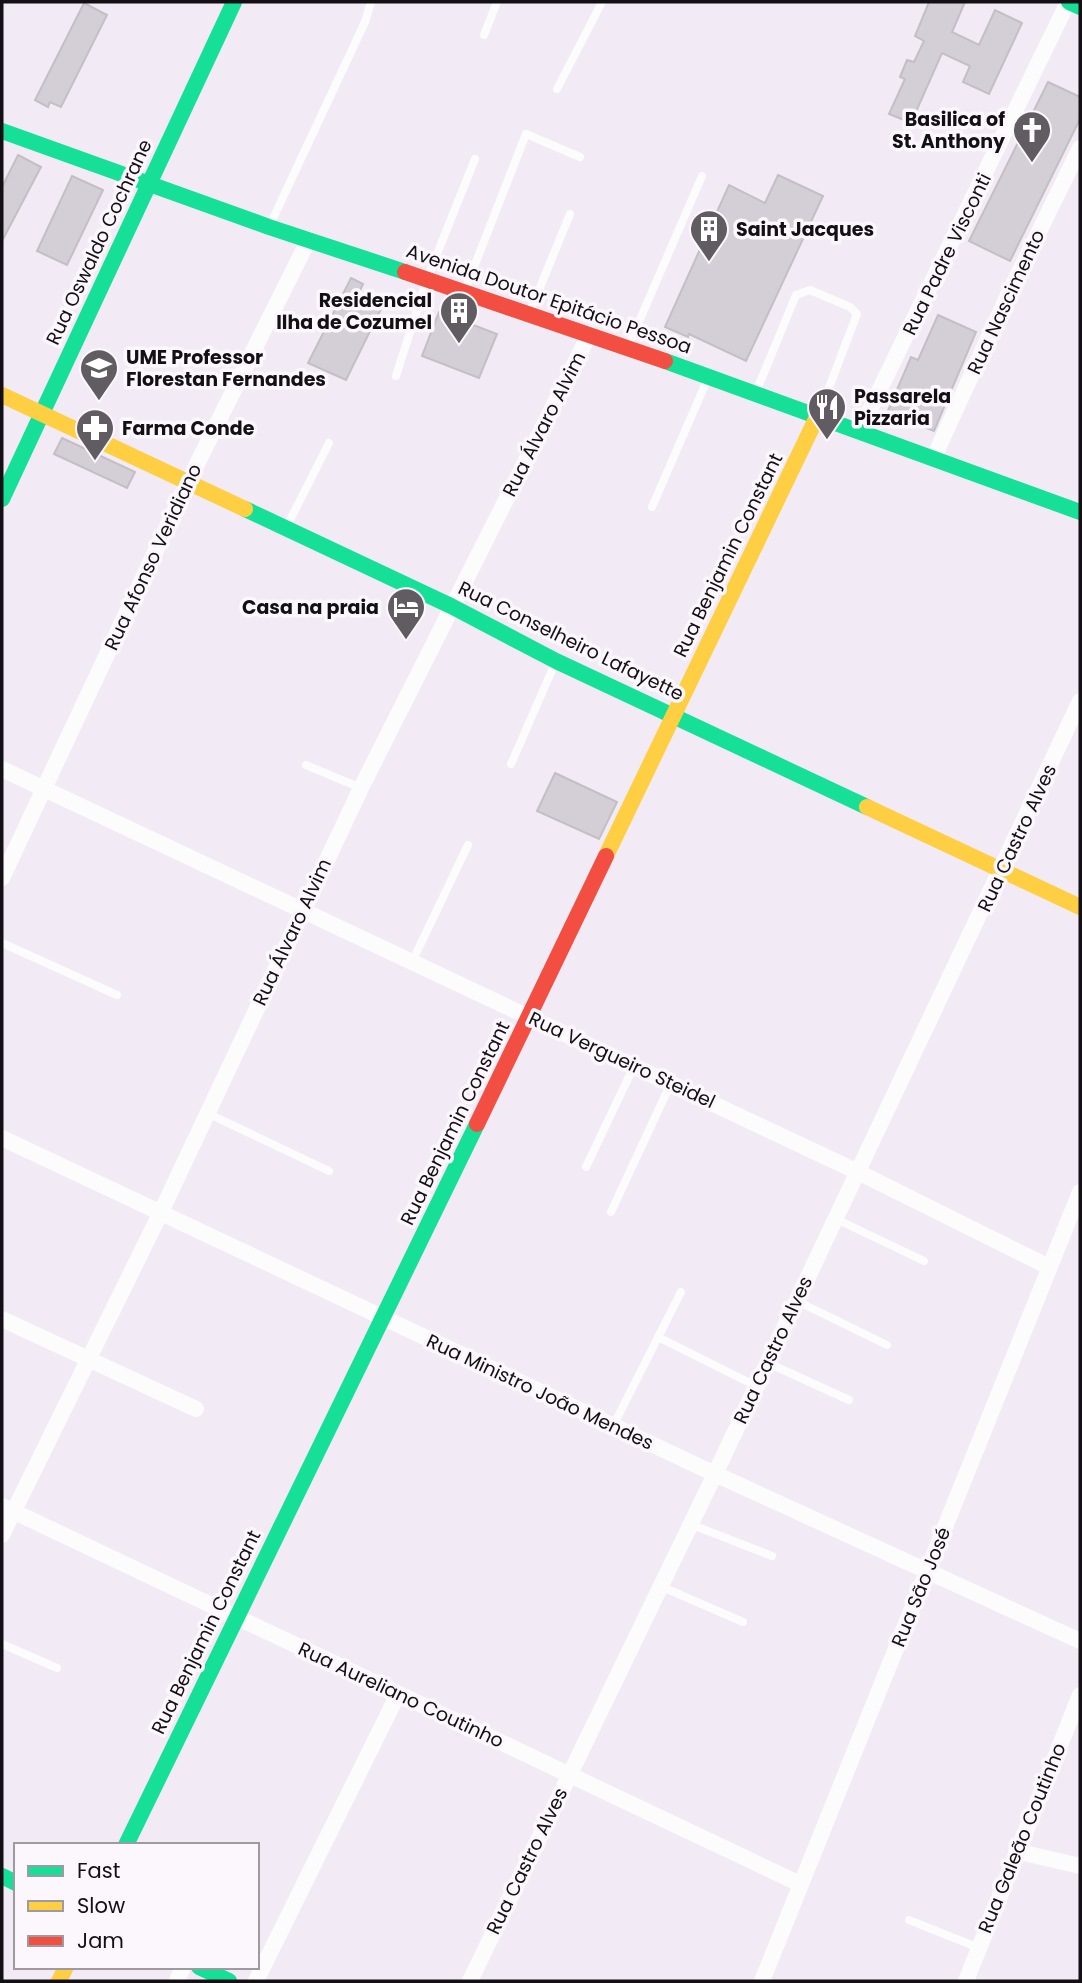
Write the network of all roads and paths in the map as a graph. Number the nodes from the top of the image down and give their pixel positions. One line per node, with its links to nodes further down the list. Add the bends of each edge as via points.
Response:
1 (234, 2): 14 (main road, Rua Oswaldo Cochrane)
2 (371, 2): 16 (lane)
3 (497, 2): 7 (lane)
4 (602, 2): 8 (lane)
5 (1068, 2): 6 (main road); 29 (street, Rua Padre Visconti)
6 (1080, 6)
7 (484, 35)
8 (557, 89)
9 (2, 131): 14 (main road, Avenida Doutor Epitácio Pessoa)
10 (1080, 148): 31 (street, Rua Nascimento)
11 (580, 156): 19 (lane, via 526,134)
12 (475, 159): 18 (lane)
13 (702, 177): 22 (lane)
14 (148, 182): 16 (main road, Avenida Doutor Epitácio Pessoa); 27 (main road, Rua Oswaldo Cochrane)
15 (570, 214): 20 (lane)
16 (269, 227): 17 (main road, Avenida Doutor Epitácio Pessoa)
17 (309, 239): 18 (main road, Avenida Doutor Epitácio Pessoa); 32 (street, Rua Afonso Veridiano)
18 (427, 279): 19 (main road, Avenida Doutor Epitácio Pessoa); 23 (lane)
19 (464, 293): 20 (main road, Avenida Doutor Epitácio Pessoa)
20 (529, 313): 21 (main road, Avenida Doutor Epitácio Pessoa)
21 (590, 333): 22 (main road, Avenida Doutor Epitácio Pessoa); 37 (street, Rua Álvaro Alvim)
22 (627, 348): 24 (main road, Avenida Doutor Epitácio Pessoa)
23 (396, 376)
24 (709, 377): 26 (main road, Avenida Doutor Epitácio Pessoa); 34 (lane)
25 (2, 395): 27 (main road, Rua Conselheiro Lafayette)
26 (755, 395): 28 (main road, Avenida Doutor Epitácio Pessoa); 28 (lane, via 796,295 810,290 854,309 857,318)
27 (43, 414): 32 (main road, Rua Conselheiro Lafayette); 33 (main road, Rua Oswaldo Cochrane, via 13,468)
28 (817, 417): 29 (main road, Avenida Doutor Epitácio Pessoa); 40 (main road, Rua Benjamin Constant)
29 (860, 430): 31 (main road, Avenida Doutor Epitácio Pessoa)
30 (329, 443): 36 (lane)
31 (934, 457): 35 (main road, Avenida Doutor Epitácio Pessoa)
32 (188, 482): 36 (main road, Rua Conselheiro Lafayette); 46 (street, Rua Afonso Veridiano)
33 (2, 499)
34 (652, 507)
35 (1080, 512)
36 (285, 530): 37 (main road, Rua Conselheiro Lafayette)
37 (452, 606): 38 (main road, Rua Conselheiro Lafayette); 45 (street, Rua Álvaro Alvim)
38 (556, 661): 40 (main road, Rua Conselheiro Lafayette); 42 (lane)
39 (1080, 701): 41 (street, Rua Castro Alves)
40 (674, 716): 48 (main road, Rua Conselheiro Lafayette); 55 (main road, Rua Benjamin Constant)
41 (1077, 716): 48 (street, Rua Castro Alves)
42 (510, 764)
43 (306, 765): 45 (lane)
44 (2, 769): 46 (street, Rua Vergueiro Steidel)
45 (361, 788): 51 (street, Rua Álvaro Alvim)
46 (43, 789): 49 (street, Rua Afonso Veridiano); 51 (street, Rua Vergueiro Steidel)
47 (468, 845): 53 (lane)
48 (1002, 872): 50 (main road, Rua Conselheiro Lafayette); 62 (street, Rua Castro Alves)
49 (2, 878)
50 (1080, 907)
51 (302, 911): 53 (street, Rua Vergueiro Steidel); 58 (street, Rua Álvaro Alvim)
52 (2, 943): 54 (lane)
53 (412, 962): 55 (street, Rua Vergueiro Steidel)
54 (117, 995)
55 (529, 1016): 56 (street, Rua Vergueiro Steidel); 71 (main road, Rua Benjamin Constant)
56 (634, 1066): 57 (street, Rua Vergueiro Steidel); 60 (lane)
57 (671, 1083): 62 (street, Rua Vergueiro Steidel); 65 (lane)
58 (207, 1114): 61 (lane); 64 (street, Rua Álvaro Alvim)
59 (2, 1138): 64 (street, Rua Ministro João Mendes)
60 (586, 1167)
61 (329, 1171)
62 (858, 1172): 66 (street, Rua Castro Alves); 68 (street, Rua Vergueiro Steidel)
63 (1080, 1192): 68 (street, Rua São José)
64 (161, 1212): 71 (street, Rua Ministro João Mendes); 75 (street, Rua Álvaro Alvim)
65 (611, 1212)
66 (836, 1219): 67 (lane); 70 (street, Rua Castro Alves)
67 (924, 1261)
68 (1049, 1267): 86 (street, Rua São José)
69 (681, 1292): 73 (lane)
70 (797, 1301): 74 (lane); 76 (street, Rua Castro Alves)
71 (384, 1318): 80 (street, Rua Ministro João Mendes); 88 (main road, Rua Benjamin Constant)
72 (2, 1319): 75 (street)
73 (658, 1337): 77 (lane); 80 (lane)
74 (887, 1345)
75 (88, 1359): 79 (street); 82 (street, Rua Álvaro Alvim)
76 (768, 1363): 77 (street, Rua Castro Alves); 78 (lane)
77 (756, 1386): 81 (street, Rua Castro Alves)
78 (849, 1401)
79 (196, 1409)
80 (613, 1426): 81 (street, Rua Ministro João Mendes)
81 (715, 1474): 83 (street, Rua Castro Alves); 86 (street, Rua Ministro João Mendes)
82 (7, 1509): 84 (street, Rua Álvaro Alvim); 88 (street, Rua Aureliano Coutinho)
83 (690, 1524): 85 (lane); 87 (street, Rua Castro Alves)
84 (2, 1535)
85 (772, 1556)
86 (928, 1570): 90 (street, Rua Ministro João Mendes); 99 (street, Rua São José)
87 (660, 1586): 89 (lane); 95 (street, Rua Castro Alves)
88 (236, 1617): 93 (street, Rua Aureliano Coutinho); 96 (main road, Rua Benjamin Constant)
89 (743, 1622)
90 (1080, 1641)
91 (2, 1644): 92 (lane)
92 (57, 1668)
93 (398, 1694): 95 (street, Rua Aureliano Coutinho); 104 (street)
94 (1080, 1695): 97 (street, Rua Galeão Coutinho)
95 (569, 1775): 99 (street, Rua Aureliano Coutinho); 105 (street, Rua Castro Alves)
96 (127, 1843)
97 (1016, 1851): 98 (street); 101 (street, Rua Galeão Coutinho)
98 (1080, 1866)
99 (800, 1884): 106 (street, Rua São José)
100 (909, 1920): 101 (lane)
101 (979, 1948): 107 (street, Rua Galeão Coutinho)
102 (202, 1969): 103 (main road)
103 (229, 1981)
104 (256, 1981)
105 (470, 1981)
106 (762, 1981)
107 (966, 1981)

